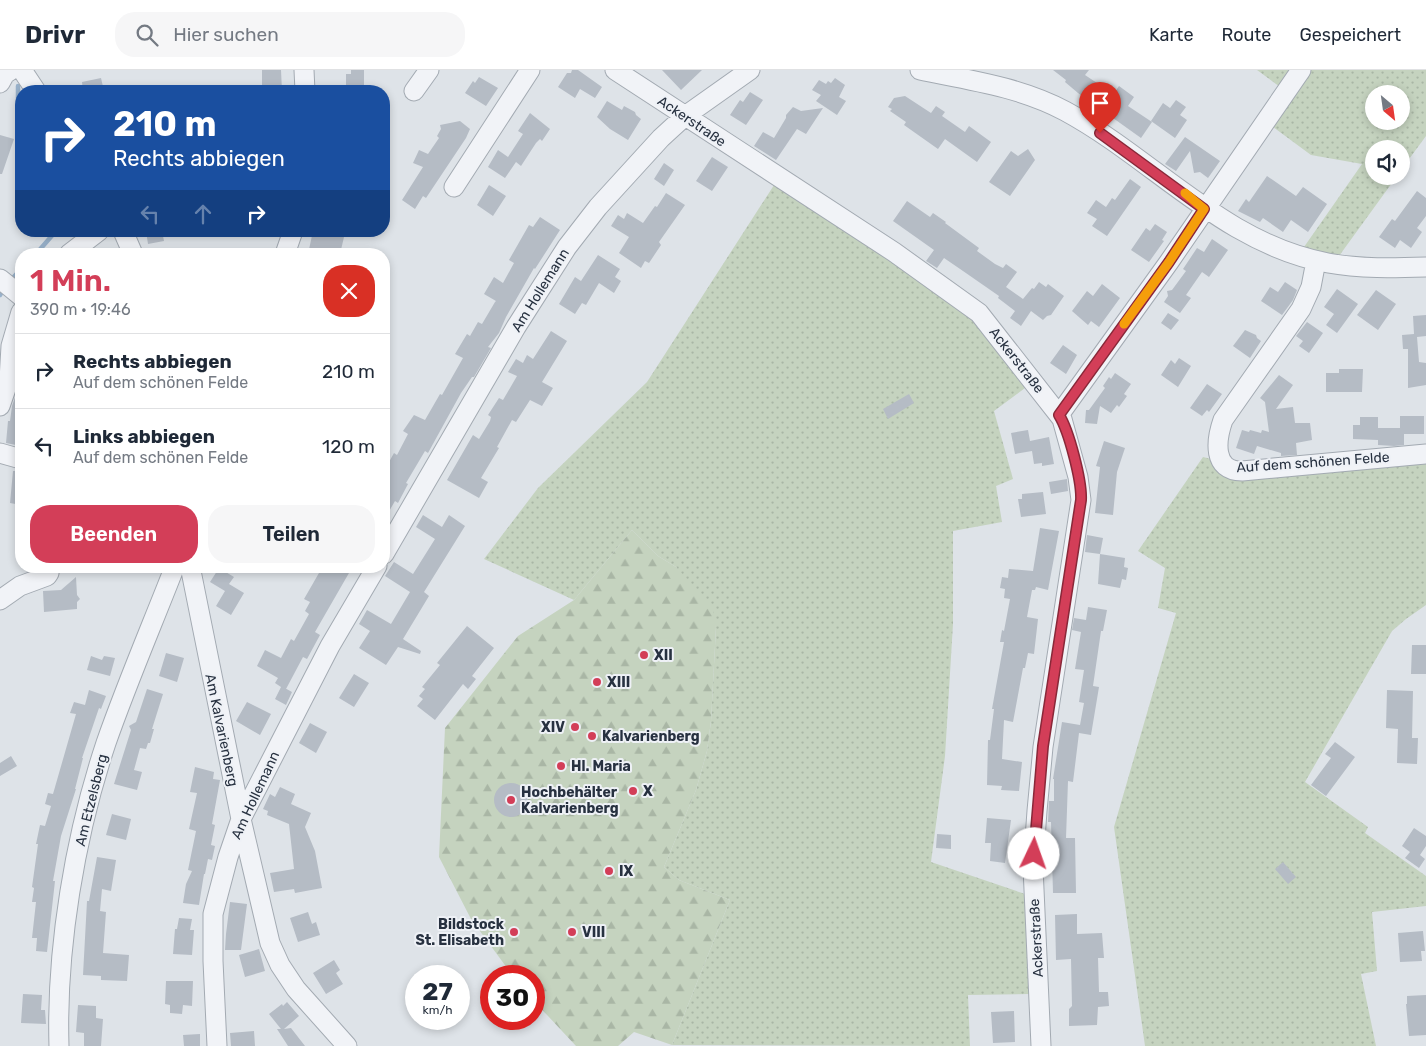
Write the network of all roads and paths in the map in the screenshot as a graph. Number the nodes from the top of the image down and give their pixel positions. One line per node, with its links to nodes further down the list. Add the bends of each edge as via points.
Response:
1 (11, 70): 10 (street)
2 (22, 70): 11 (street)
3 (304, 70): 12 (street)
4 (429, 70): 13 (street)
5 (530, 70): 15 (street)
6 (615, 70): 14 (street, Ackerstraße)
7 (750, 70): 14 (street, Am Hollemann)
8 (920, 70): 16 (street, via 1008,89 1052,105 1100,133)
9 (1301, 70): 16 (street)
10 (0, 83)
11 (32, 85)
12 (305, 85)
13 (414, 91)
14 (685, 116): 25 (street, Ackerstraße, via 894,252 976,310); 29 (street, Am Hollemann, via 598,207 567,247 516,327)
15 (454, 187)
16 (1204, 209): 19 (street, via 1268,245); 25 (street)
17 (91, 237): 18 (street)
18 (77, 248)
19 (1316, 261): 20 (street, via 1342,266); 27 (street, Auf dem schönen Felde, via 1311,287 1301,309 1223,420 1218,444 1222,461 1230,469 1242,470)
20 (1426, 267)
21 (0, 280): 22 (street)
22 (15, 291)
23 (15, 332): 24 (street, via 9,380)
24 (0, 406)
25 (1059, 415): 39 (street, Ackerstraße, via 1078,477 1081,500 1043,746 1037,811 1033,867)
26 (0, 453): 28 (street)
27 (1426, 454)
28 (15, 458)
29 (390, 544)
30 (49, 573): 34 (street, via 20,586)
31 (172, 573): 36 (street, Am Etzelsberg, via 135,663 86,814 63,947)
32 (191, 573): 35 (street, Am Kalvarienberg)
33 (373, 573): 35 (street, Am Hollemann, via 330,646)
34 (0, 600)
35 (241, 819): 37 (street, Am Hollemann, via 214,914 212,952); 38 (street, Am Kalvarienberg, via 274,953 296,989)
36 (59, 1046)
37 (217, 1046)
38 (347, 1046)
39 (1041, 1046)

